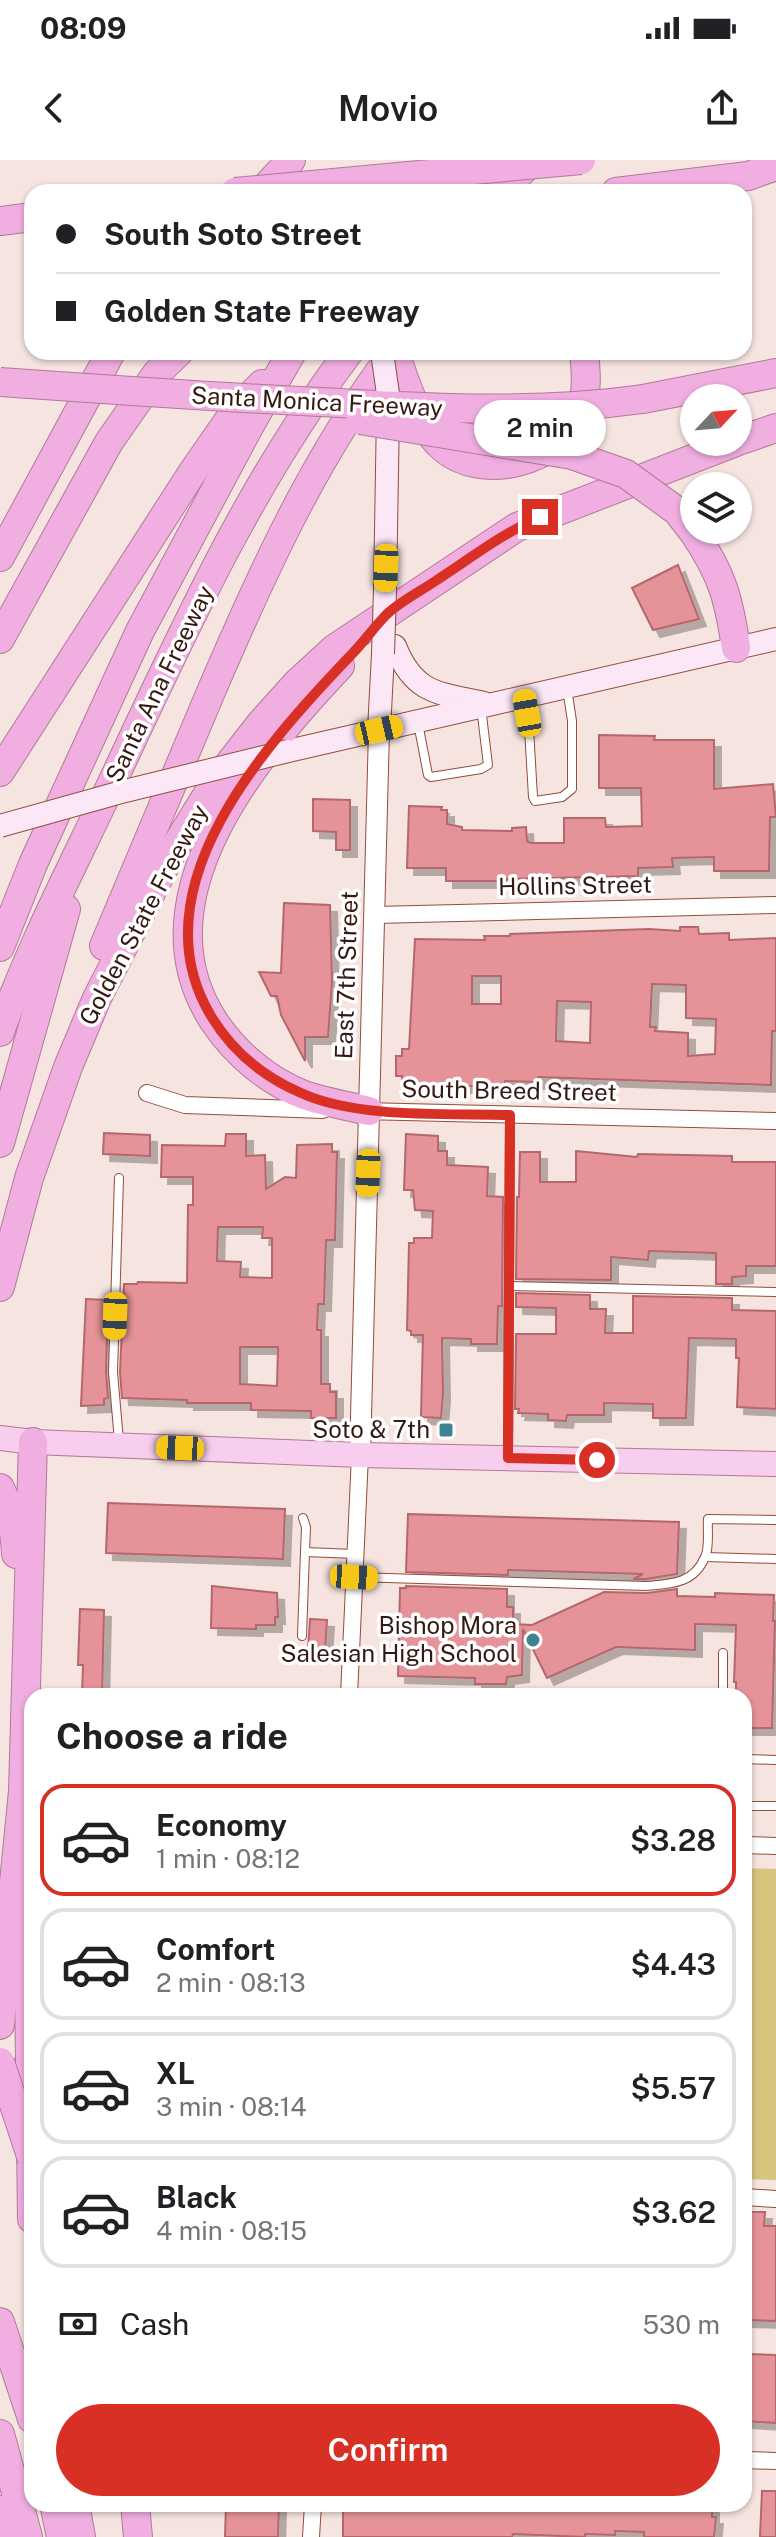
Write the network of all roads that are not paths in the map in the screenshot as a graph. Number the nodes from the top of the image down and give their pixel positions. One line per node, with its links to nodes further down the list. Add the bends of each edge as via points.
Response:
1 (291, 160): 7 (highway)
2 (355, 160): 9 (main road)
3 (481, 160): 10 (highway)
4 (534, 160): 11 (highway)
5 (581, 160): 8 (highway, bridge)
6 (776, 166): 12 (highway, via 748,176)
7 (268, 184)
8 (322, 184)
9 (359, 184)
10 (455, 184)
11 (508, 184)
12 (682, 184)
13 (24, 218): 14 (highway)
14 (0, 221)
15 (107, 360): 30 (highway)
16 (171, 360): 32 (highway, via 109,442)
17 (285, 360): 41 (highway, via 235,411 192,473)
18 (287, 360): 46 (highway, Santa Ana Freeway, via 140,631)
19 (344, 360): 43 (highway, Santa Ana Freeway, via 238,526)
20 (383, 360): 31 (main road, East 7th Street, bridge, via 388,394)
21 (388, 360): 48 (highway, via 296,505 262,572 76,1016)
22 (397, 360): 23 (highway, via 440,446 481,464 527,460 556,445 580,413)
23 (584, 360)
24 (776, 373): 26 (highway, Santa Monica Freeway, bridge, via 595,406 436,408)
25 (0, 382): 26 (highway, Santa Monica Freeway, bridge)
26 (213, 397): 34 (highway, bridge, via 572,455 626,474 677,511 694,533 723,582)
27 (776, 428): 28 (highway, Golden State Freeway)
28 (752, 437)
29 (701, 456): 31 (highway, Golden State Freeway, via 517,527)
30 (0, 557)
31 (387, 601): 35 (main road, East 7th Street, bridge); 48 (highway, Golden State Freeway, via 297,683 215,782 149,893); 50 (highway, via 289,720 239,791 200,865 187,922 191,974 229,1042 269,1076 303,1095)
32 (3, 638)
33 (776, 639): 34 (main road)
34 (736, 648): 36 (main road)
35 (389, 650): 38 (main road, via 412,679 438,693); 40 (main road, East 7th Street)
36 (567, 687): 37 (main road); 37 (lane, via 572,789 562,797 533,797)
37 (524, 697): 38 (main road)
38 (485, 706): 39 (main road); 39 (lane, via 488,765 481,769 428,775)
39 (418, 721): 40 (main road)
40 (379, 730): 42 (main road, bridge); 45 (street, East 7th Street)
41 (0, 772)
42 (0, 826)
43 (87, 835): 47 (highway, Santa Ana Freeway); 53 (highway)
44 (776, 905): 45 (street, Hollins Street)
45 (375, 915): 50 (street, East 7th Street)
46 (0, 947)
47 (0, 1032)
48 (68, 1067): 56 (highway, Golden State Freeway, via 29,1178)
49 (147, 1093): 50 (street, South Breed Street, via 185,1105)
50 (369, 1111): 51 (street, South Breed Street); 62 (street, East 7th Street)
51 (510, 1115): 52 (street, South Breed Street); 55 (lane)
52 (776, 1121)
53 (0, 1143)
54 (119, 1178): 60 (lane, via 113,1372)
55 (509, 1286): 57 (lane); 63 (lane)
56 (0, 1287)
57 (776, 1292)
58 (0, 1438): 59 (main road)
59 (33, 1442): 60 (main road); 61 (main road); 75 (highway)
60 (120, 1445): 62 (main road)
61 (0, 1446)
62 (360, 1455): 63 (main road); 69 (street, East 7th Street)
63 (508, 1458): 64 (main road)
64 (776, 1464)
65 (0, 1488): 87 (highway, via 15,1534 18,1582)
66 (303, 1518): 68 (lane)
67 (776, 1520): 70 (lane, via 708,1519)
68 (305, 1552): 69 (lane); 73 (lane)
69 (356, 1554): 72 (street, East 7th Street)
70 (706, 1557): 71 (lane); 72 (lane, via 687,1580 646,1586)
71 (776, 1559)
72 (354, 1577): 76 (street, East 7th Street)
73 (302, 1636)
74 (723, 1653): 77 (lane)
75 (26, 1688)
76 (349, 1688)
77 (723, 1688)
78 (24, 1756): 81 (highway)
79 (752, 1759): 80 (lane)
80 (776, 1760)
81 (23, 1791): 82 (highway); 88 (highway)
82 (24, 1801)
83 (752, 1806): 84 (lane)
84 (776, 1806)
85 (752, 1845): 86 (street)
86 (776, 1846)
87 (0, 1858)
88 (0, 2025)
89 (0, 2062): 90 (highway, bridge)
90 (24, 2135)
91 (752, 2198): 92 (street)
92 (776, 2199)
93 (0, 2322): 94 (highway)
94 (24, 2395)
95 (0, 2434): 104 (highway)
96 (752, 2460): 97 (street)
97 (776, 2461)
98 (0, 2510): 103 (highway)
99 (56, 2512): 105 (highway)
100 (76, 2512): 106 (highway)
101 (136, 2512): 107 (highway)
102 (313, 2512): 108 (street)
103 (6, 2537)
104 (28, 2537)
105 (61, 2537)
106 (81, 2537)
107 (138, 2537)
108 (311, 2537)

